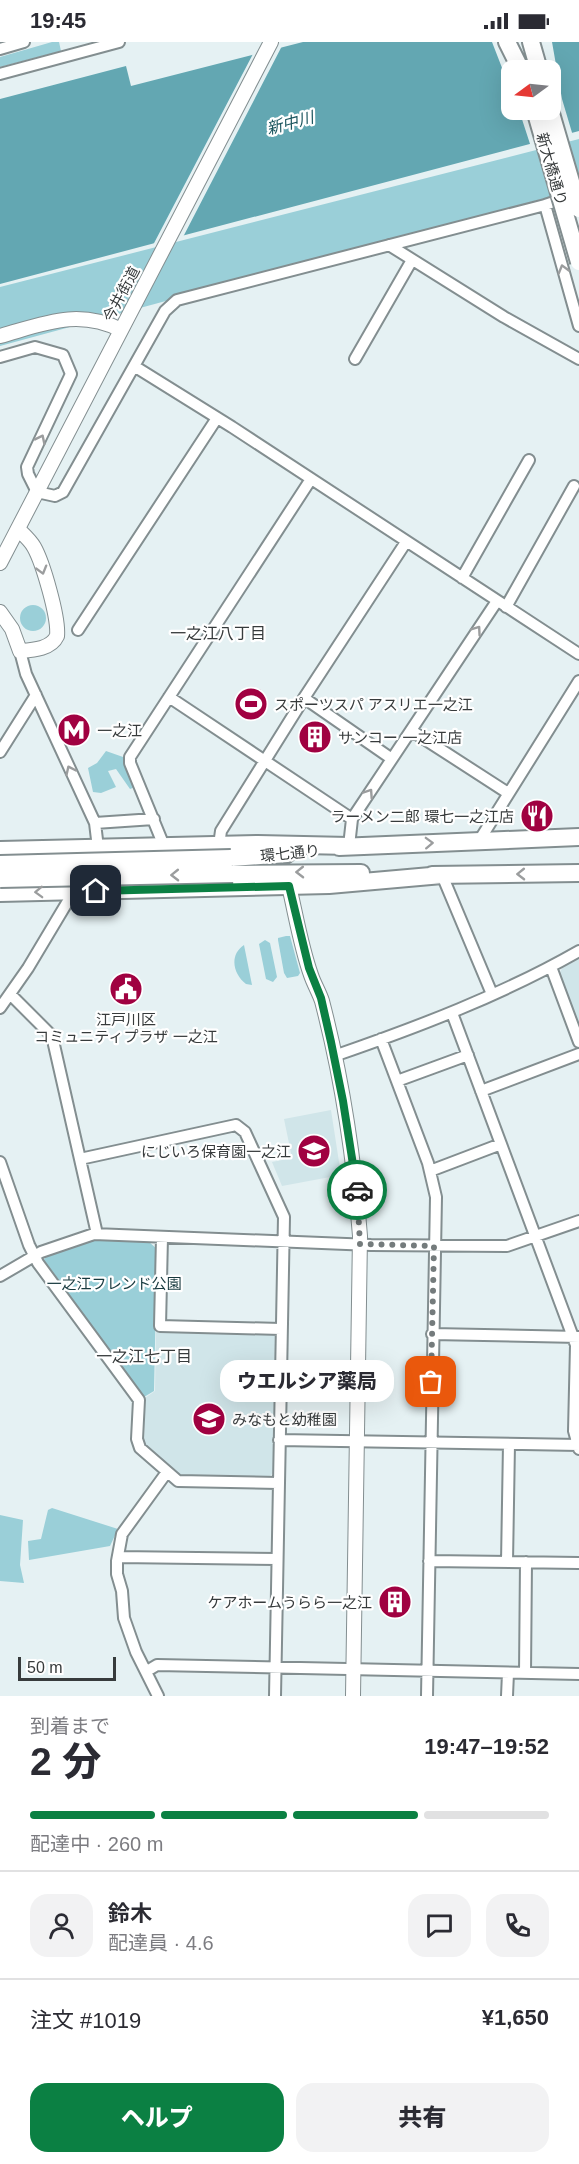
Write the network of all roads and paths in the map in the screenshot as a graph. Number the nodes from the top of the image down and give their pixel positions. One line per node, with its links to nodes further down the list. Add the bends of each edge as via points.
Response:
1 (24, 42): 8 (street)
2 (119, 42): 13 (street)
3 (271, 42): 23 (street, 今井街道)
4 (507, 42): 9 (main road)
5 (515, 42): 10 (main road)
6 (531, 42): 11 (main road)
7 (537, 42): 12 (main road)
8 (0, 49)
9 (517, 60)
10 (520, 60)
11 (537, 60)
12 (539, 60)
13 (0, 74)
14 (538, 120): 21 (main road, 新大橋通り, bridge)
15 (553, 120): 18 (main road, 新大橋通り, bridge)
16 (579, 196): 17 (street)
17 (545, 205): 19 (street); 22 (street, one-way to 17)
18 (579, 209)
19 (389, 245): 20 (street); 28 (street, via 177,300 165,311)
20 (412, 260): 26 (street); 27 (street)
21 (579, 262)
22 (579, 326)
23 (121, 330): 24 (street, via 97,320 80,319 51,322); 33 (street, 今井街道)
24 (0, 336)
25 (0, 357): 33 (street, one-way to 25, via 27,467 71,375 63,355 35,347)
26 (579, 358)
27 (355, 359)
28 (134, 366): 29 (street); 33 (street, via 63,492)
29 (217, 418): 31 (street); 40 (street)
30 (530, 460): 37 (street)
31 (311, 479): 35 (street); 45 (street)
32 (574, 486): 38 (street)
33 (37, 492): 34 (street, 今井街道)
34 (18, 530): 36 (street, 今井街道); 41 (street, one-way to 41, via 38,553 58,625 57,636 50,645)
35 (406, 542): 37 (street); 46 (street)
36 (0, 563)
37 (462, 578): 38 (street)
38 (501, 604): 42 (street); 47 (street, one-way to 38)
39 (0, 612): 41 (street)
40 (78, 630)
41 (20, 651): 44 (street)
42 (579, 654)
43 (579, 681): 51 (street)
44 (36, 695): 48 (street); 54 (street, one-way to 44)
45 (169, 697): 50 (street); 52 (street, via 130,757)
46 (304, 698): 49 (street); 50 (street)
47 (412, 731): 49 (street); 51 (street)
48 (0, 752)
49 (392, 759): 53 (street, one-way to 49)
50 (264, 761): 53 (street); 57 (street, via 221,831)
51 (508, 793): 56 (street)
52 (154, 819): 54 (street); 58 (street)
53 (352, 819): 59 (street)
54 (95, 823): 60 (street)
55 (579, 837): 56 (main road, 環七通り)
56 (478, 840): 59 (main road, 環七通り, one-way to 56)
57 (219, 845): 58 (main road); 59 (main road)
58 (164, 846): 60 (main road)
59 (349, 846): 63 (main road, 環七通り, via 261,857)
60 (98, 848): 61 (main road)
61 (0, 850)
62 (0, 864): 63 (main road, 環七通り, bridge)
63 (232, 866): 65 (main road, 環七通り, one-way to 63); 66 (main road, 環七通り, one-way to 66, bridge)
64 (579, 873): 65 (main road, 環七通り, one-way to 65)
65 (442, 875): 67 (main road); 73 (street)
66 (0, 879)
67 (289, 886): 68 (main road); 80 (street)
68 (74, 891): 69 (main road, one-way to 69); 72 (street)
69 (0, 893)
70 (579, 951): 71 (street)
71 (551, 967): 73 (street); 77 (street)
72 (10, 994): 74 (street); 84 (street, via 52,1036)
73 (492, 994): 75 (street)
74 (0, 1008)
75 (452, 1013): 76 (street); 79 (street)
76 (381, 1039): 80 (street); 81 (street)
77 (579, 1042)
78 (579, 1054): 82 (street)
79 (468, 1055): 81 (street); 82 (street)
80 (334, 1056): 92 (street, via 355,1168)
81 (397, 1081): 86 (street)
82 (481, 1091): 83 (street)
83 (501, 1144): 86 (street); 90 (street)
84 (80, 1159): 88 (street); 91 (street, via 236,1125 245,1132 284,1217)
85 (0, 1162): 94 (street)
86 (430, 1171): 93 (street, via 436,1197)
87 (579, 1221): 90 (street)
88 (97, 1234): 89 (street); 94 (street)
89 (162, 1237): 91 (street); 96 (street, via 160,1326)
90 (536, 1237): 93 (street, via 507,1246); 98 (street)
91 (283, 1241): 92 (street); 96 (street)
92 (360, 1244): 93 (street); 100 (street)
93 (434, 1246): 97 (street)
94 (35, 1256): 95 (street); 104 (street, via 139,1400 140,1448)
95 (0, 1276)
96 (281, 1329): 99 (street)
97 (432, 1334): 98 (street); 101 (street)
98 (576, 1337): 103 (street, via 574,1431)
99 (279, 1440): 100 (street); 105 (street)
100 (357, 1441): 101 (street); 113 (street)
101 (430, 1442): 102 (street); 108 (street)
102 (508, 1444): 103 (street); 109 (street)
103 (579, 1446)
104 (167, 1472): 105 (street, via 178,1481); 106 (street, via 122,1534)
105 (278, 1483): 107 (street)
106 (118, 1557): 107 (street); 114 (street, via 124,1618)
107 (277, 1559): 112 (street)
108 (429, 1560): 109 (street); 115 (street)
109 (507, 1562): 110 (street)
110 (526, 1562): 111 (street); 117 (street)
111 (579, 1563)
112 (275, 1668): 113 (street); 114 (street, via 157,1665); 120 (street)
113 (354, 1670): 115 (street); 121 (street)
114 (147, 1671): 119 (street)
115 (428, 1672): 116 (street); 122 (street)
116 (508, 1673): 117 (street); 123 (street)
117 (525, 1673): 118 (street)
118 (579, 1674)
119 (158, 1696)
120 (275, 1696)
121 (353, 1696)
122 (427, 1696)
123 (507, 1696)

